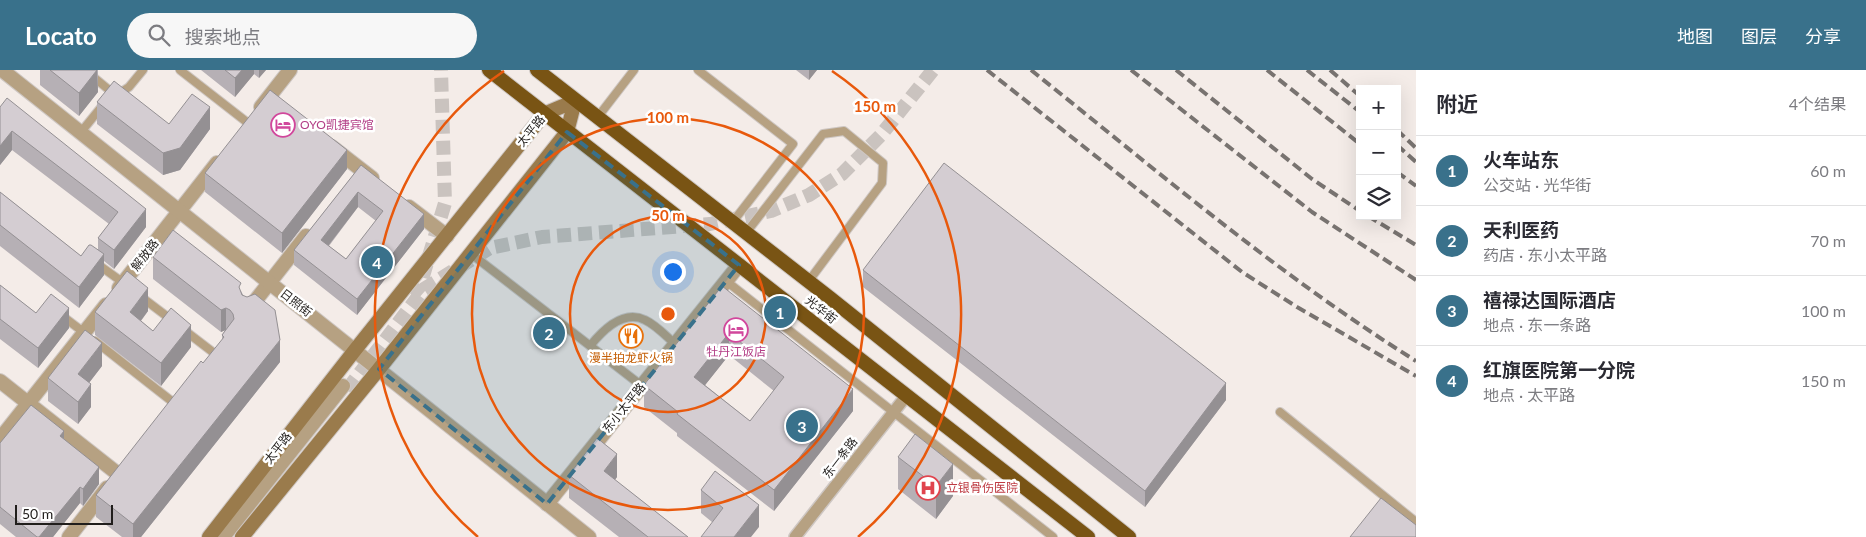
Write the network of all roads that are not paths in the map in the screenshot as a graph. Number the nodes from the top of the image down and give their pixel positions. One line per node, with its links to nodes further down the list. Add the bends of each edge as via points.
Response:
1 (87, 70): 10 (lane)
2 (143, 70): 10 (lane, via 129,87)
3 (180, 70): 15 (lane)
4 (290, 70): 15 (street, via 272,100)
5 (489, 70): 13 (highway, 光华街)
6 (634, 70): 14 (lane)
7 (698, 70): 23 (lane, via 793,144)
8 (541, 71): 12 (highway, 光华街)
9 (3, 72): 16 (street, 日照街)
10 (115, 94): 11 (lane); 16 (lane)
11 (124, 101)
12 (575, 101): 13 (main road, 太平路); 14 (highway, 光华街); 17 (main road)
13 (544, 114): 17 (highway, 光华街); 26 (main road, 太平路)
14 (597, 118): 23 (highway, 光华街)
15 (245, 126)
16 (81, 132): 22 (street, 日照街)
17 (567, 132): 27 (main road); 29 (highway, 光华街)
18 (322, 138): 20 (street, via 356,172)
19 (225, 152): 22 (street, 解放路)
20 (381, 185)
21 (396, 196): 26 (street)
22 (179, 211): 30 (street, 解放路); 31 (street, 日照街)
23 (732, 223): 25 (highway, 光华街)
24 (311, 229): 31 (street)
25 (746, 233): 33 (highway, 光华街); 33 (lane, via 823,134 844,131 883,163 882,183)
26 (447, 236): 40 (main road, 太平路)
27 (470, 253): 38 (lane); 42 (main road)
28 (91, 258): 30 (lane)
29 (739, 265): 32 (street, 东小太平路); 45 (highway, 光华街)
30 (123, 282): 36 (street, 解放路); 39 (lane)
31 (269, 282): 34 (street); 40 (street, 日照街)
32 (726, 282): 37 (street, 东小太平路); 48 (lane)
33 (808, 282): 63 (highway, 光华街)
34 (248, 310)
35 (56, 311): 36 (lane)
36 (84, 332): 46 (lane); 47 (street, 解放路)
37 (676, 344): 38 (lane, via 644,319 632,318 614,321); 44 (street, 东小太平路)
38 (590, 346): 44 (lane)
39 (217, 349): 41 (street)
40 (355, 350): 42 (street, 日照街); 55 (main road, 太平路)
41 (204, 365)
42 (379, 369): 52 (street, 日照街); 58 (main road)
43 (0, 381): 47 (street)
44 (642, 386): 52 (street, 东小太平路)
45 (907, 396): 48 (street, 东一条路); 62 (highway, 光华街)
46 (177, 399): 50 (street)
47 (28, 403): 51 (street, 解放路); 54 (street, via 121,470)
48 (894, 412): 60 (street, 东一条路); 61 (lane)
49 (1280, 412): 53 (lane, via 1382,500)
50 (164, 416)
51 (0, 439)
52 (547, 504): 59 (street, 日照街)
53 (1416, 522)
54 (69, 537)
55 (209, 537)
56 (223, 537): 57 (street, via 345,388)
57 (230, 537)
58 (242, 537)
59 (589, 537)
60 (795, 537)
61 (1053, 537)
62 (1088, 537)
63 (1129, 537)

